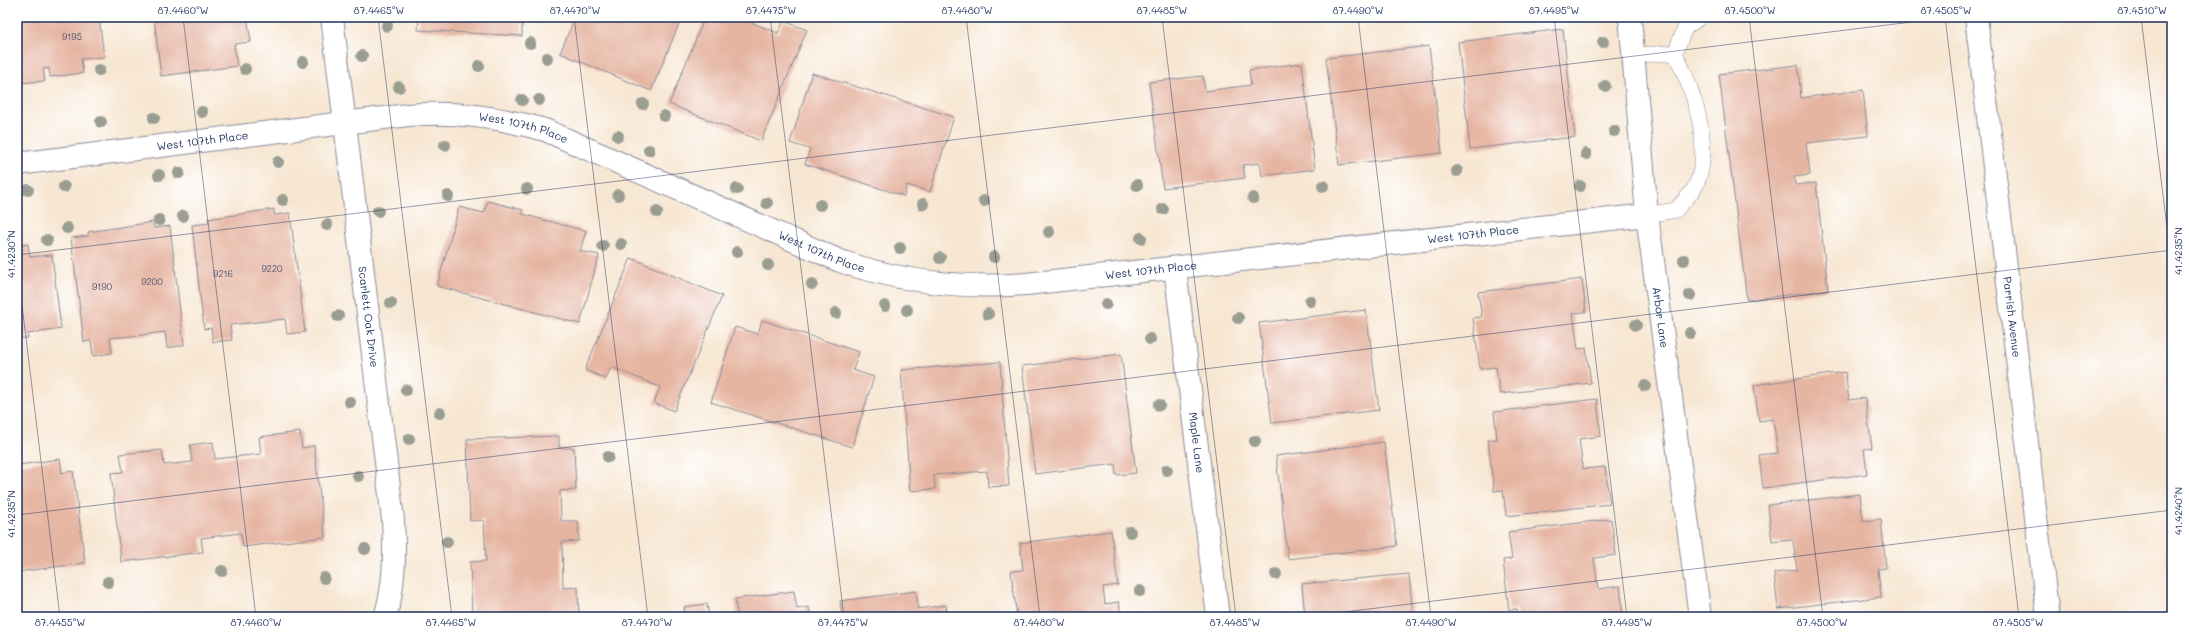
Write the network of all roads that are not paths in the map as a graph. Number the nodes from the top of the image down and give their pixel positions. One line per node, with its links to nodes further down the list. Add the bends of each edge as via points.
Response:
1 (332, 17): 7 (street, Scarlett Oak Drive)
2 (1630, 17): 6 (street, Arbor Lane)
3 (1700, 17): 5 (lane, via 1685,28)
4 (1976, 17): 14 (street, Parrish Avenue)
5 (1675, 53): 6 (lane); 9 (lane, via 1688,80 1698,112 1703,149 1697,184 1676,210)
6 (1635, 55): 9 (street, Arbor Lane)
7 (345, 123): 8 (street, West 107th Place); 10 (street, West 107th Place, via 438,112 465,113 520,123 571,141 840,261 897,278 945,284 998,286); 11 (street, Scarlett Oak Drive, via 393,520 395,562)
8 (17, 164)
9 (1647, 215): 10 (street, West 107th Place); 13 (street, Arbor Lane)
10 (1175, 268): 12 (street, Maple Lane)
11 (385, 617)
12 (1218, 617)
13 (1700, 617)
14 (2048, 617)

